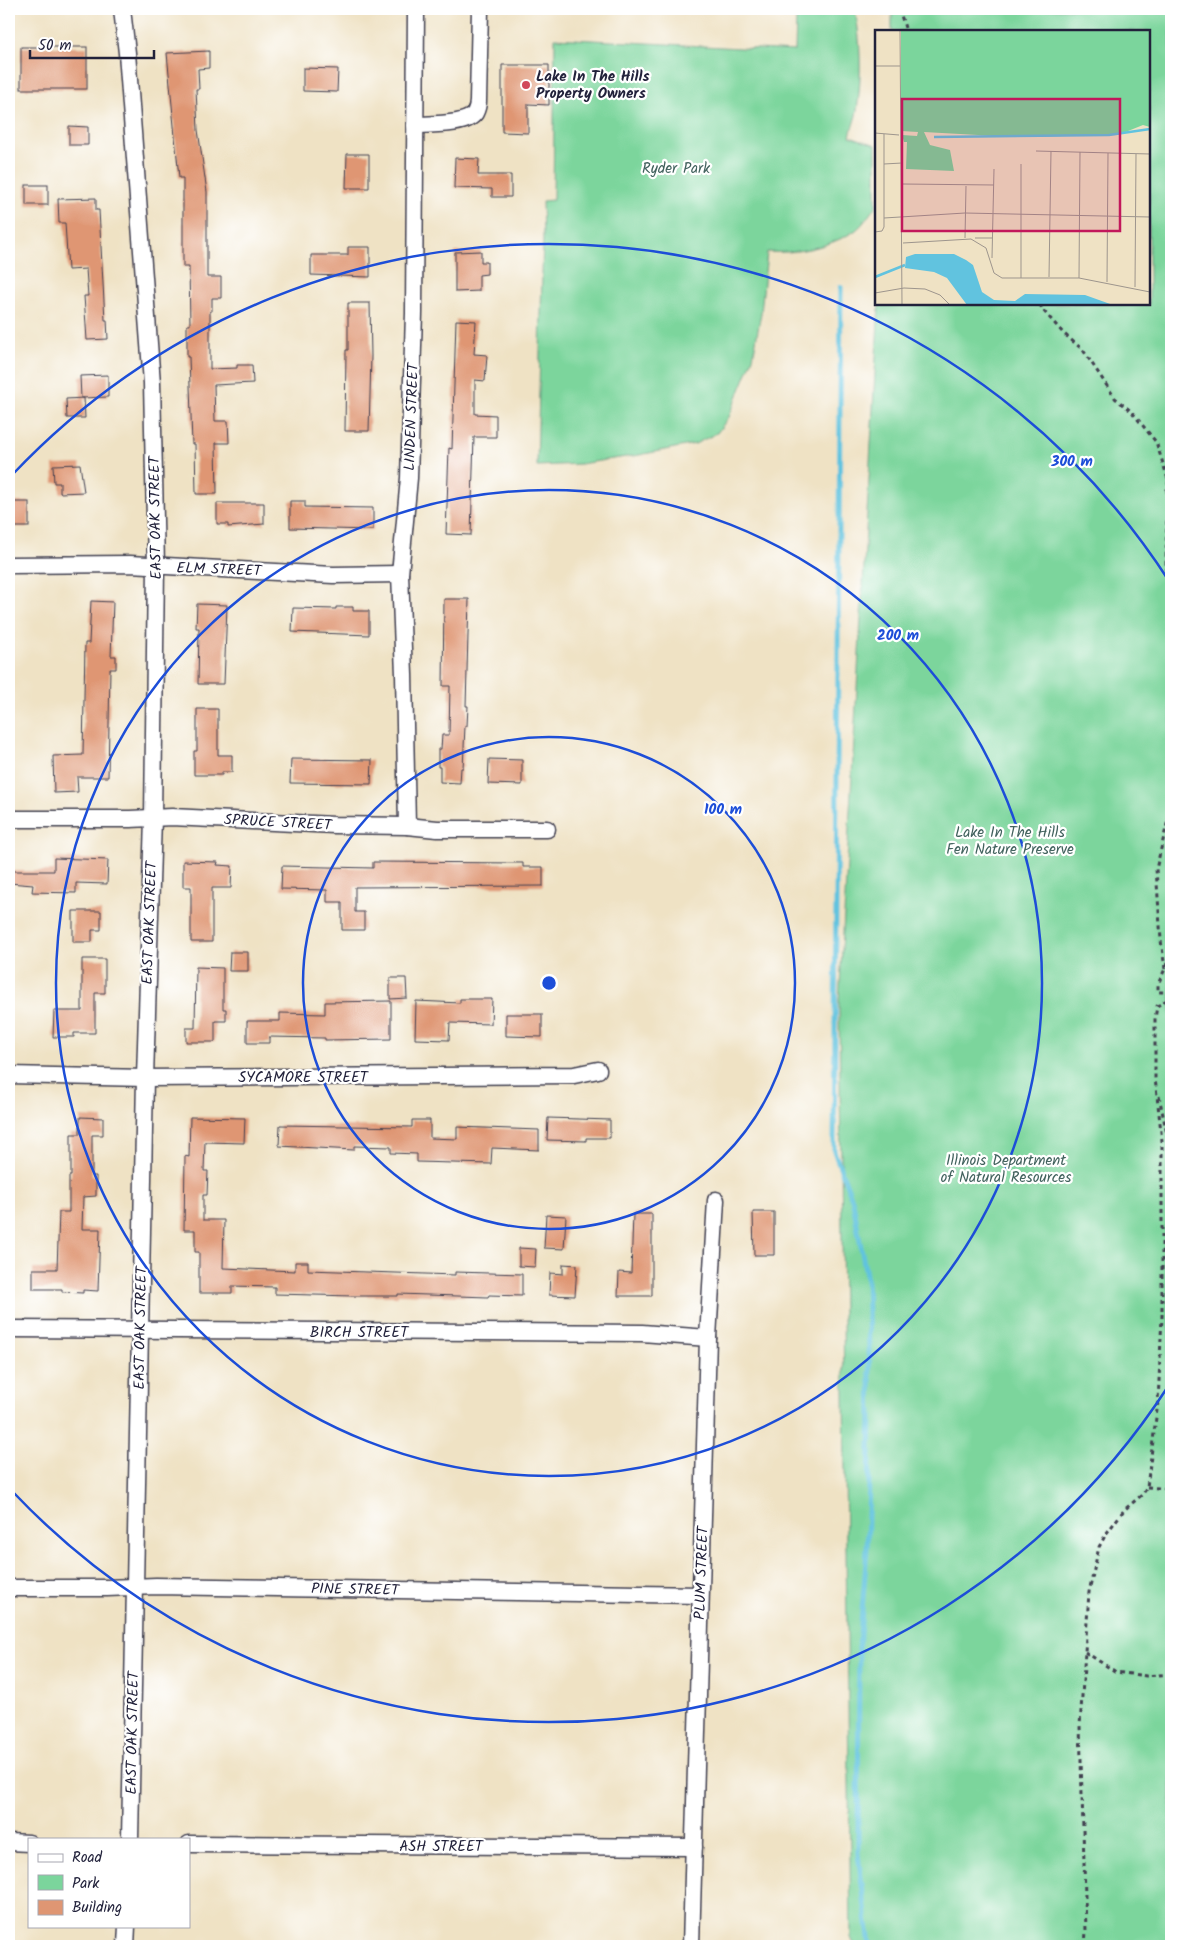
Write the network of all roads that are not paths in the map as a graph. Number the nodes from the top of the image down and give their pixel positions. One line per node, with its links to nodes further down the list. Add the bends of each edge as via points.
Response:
1 (122, 9): 6 (street, EAST OAK STREET, via 152,383)
2 (416, 9): 4 (street, LINDEN STREET)
3 (480, 9): 4 (street, via 476,111 463,122)
4 (415, 125): 7 (street, LINDEN STREET, via 409,478)
5 (9, 565): 6 (street, ELM STREET)
6 (156, 566): 7 (street, ELM STREET, via 333,575); 8 (street, EAST OAK STREET)
7 (400, 574): 10 (street, LINDEN STREET)
8 (152, 818): 9 (street, SPRUCE STREET); 10 (street, SPRUCE STREET); 14 (street, EAST OAK STREET)
9 (9, 819)
10 (407, 826): 11 (street, SPRUCE STREET, via 437,829)
11 (547, 828)
12 (598, 1070): 14 (street, SYCAMORE STREET, via 574,1075)
13 (9, 1074): 14 (street, SYCAMORE STREET)
14 (145, 1078): 17 (street, EAST OAK STREET)
15 (716, 1200): 18 (street, PLUM STREET)
16 (9, 1329): 17 (street, BIRCH STREET)
17 (140, 1331): 18 (street, BIRCH STREET, via 642,1333); 19 (street, EAST OAK STREET)
18 (708, 1338): 21 (street, PLUM STREET)
19 (135, 1586): 20 (street, PINE STREET); 21 (street, PINE STREET); 22 (street, EAST OAK STREET)
20 (9, 1588)
21 (700, 1595): 26 (street, PLUM STREET)
22 (130, 1838)
23 (9, 1842): 24 (street)
24 (28, 1843)
25 (190, 1844): 26 (street, ASH STREET)
26 (694, 1847): 29 (street, PLUM STREET)
27 (127, 1928): 28 (street)
28 (126, 1946)
29 (692, 1946)

